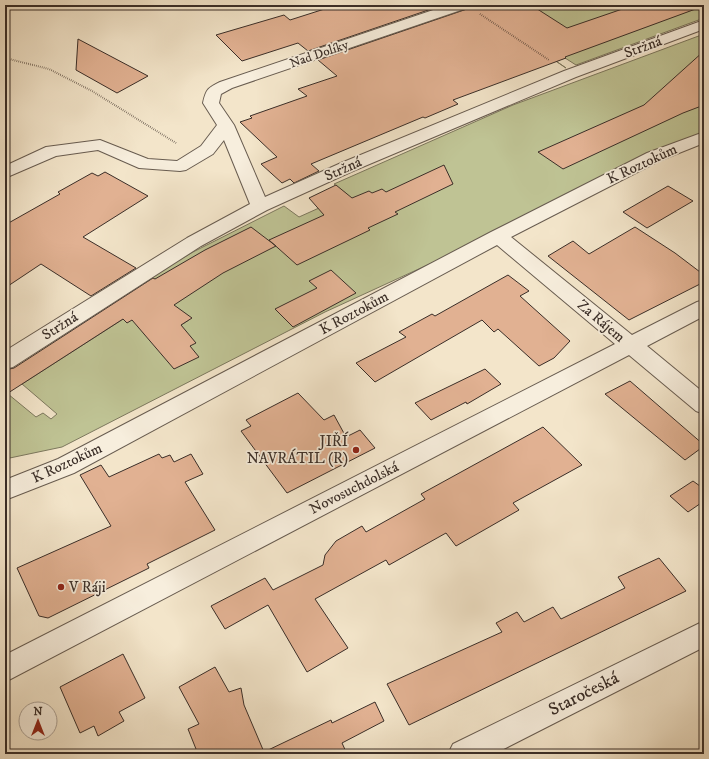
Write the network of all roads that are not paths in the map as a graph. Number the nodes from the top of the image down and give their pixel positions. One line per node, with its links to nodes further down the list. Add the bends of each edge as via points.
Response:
1 (462, 5): 3 (street, Nad Dolíky, via 226,85 213,92 211,103)
2 (704, 24): 6 (street, Stržná, via 570,74)
3 (226, 125): 5 (street, via 206,150 180,166 145,164 100,145 52,151); 6 (street, Nad Dolíky)
4 (704, 137): 7 (street, K Roztokům, via 653,157)
5 (5, 173)
6 (260, 206): 10 (street, Stržná, via 194,242)
7 (498, 236): 9 (street, Za Rájem); 12 (street, K Roztokům, via 66,466)
8 (704, 306): 9 (street, Novosuchdolská)
9 (630, 345): 11 (street, Za Rájem); 14 (street, Novosuchdolská)
10 (5, 361)
11 (704, 405)
12 (5, 490)
13 (704, 633): 15 (street, Staročeská)
14 (5, 669)
15 (463, 754)

